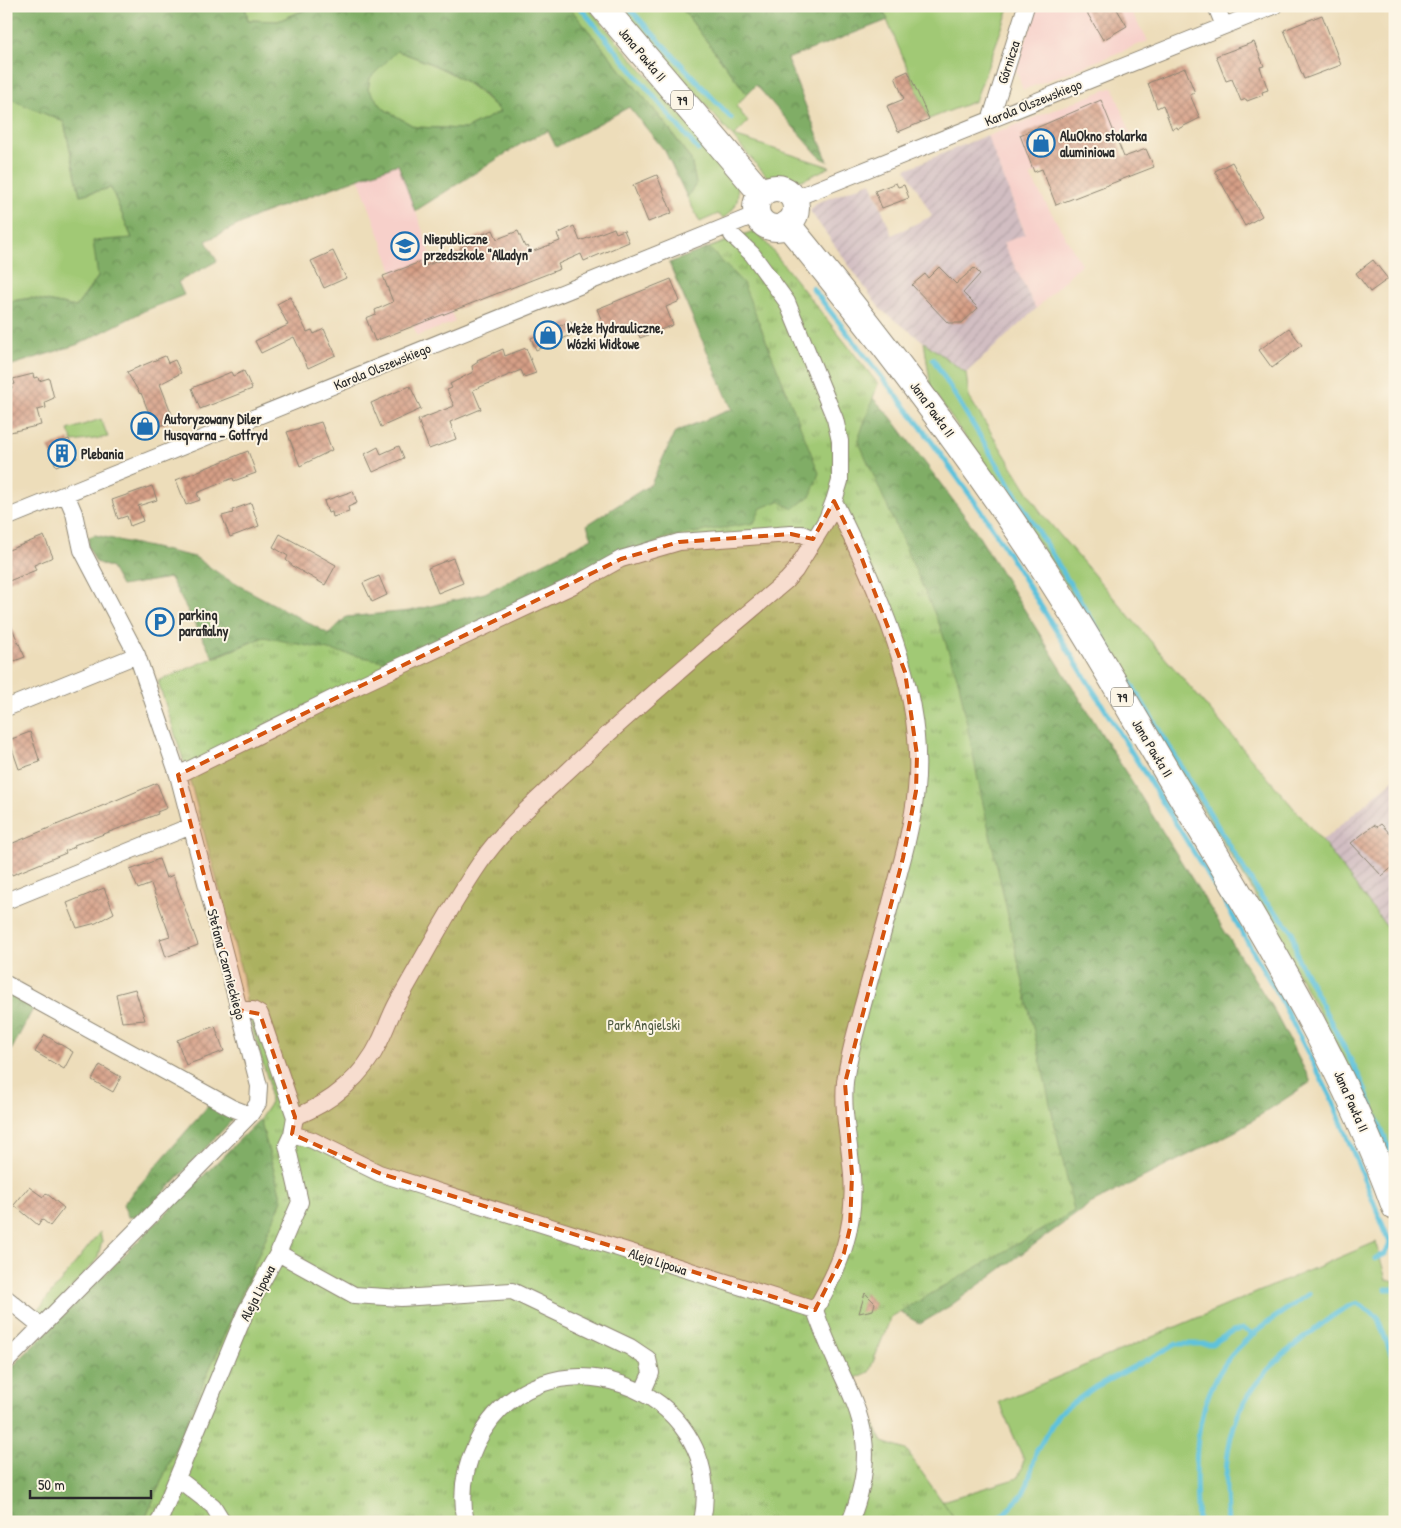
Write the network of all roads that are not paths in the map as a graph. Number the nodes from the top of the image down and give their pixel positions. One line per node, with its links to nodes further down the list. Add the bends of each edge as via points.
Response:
1 (602, 6): 8 (main road, Jana Pawła II / 79)
2 (1026, 6): 6 (street, Górnicza)
3 (1216, 6): 5 (street)
4 (1274, 6): 5 (street, Karola Olszewskiego)
5 (1224, 26): 6 (street, Karola Olszewskiego)
6 (991, 118): 7 (street, Karola Olszewskiego)
7 (793, 198): 8 (main road, via 782,189 775,188); 9 (main road, via 794,215)
8 (759, 204): 9 (main road, 79, via 767,226 777,228); 11 (street, Karola Olszewskiego)
9 (787, 224): 25 (main road, Jana Pawła II / 79, via 913,381 1045,571 1307,1010 1349,1093)
10 (732, 235): 12 (street, via 752,254 787,302 835,419 840,441 840,481)
11 (66, 494): 13 (street, Karola Olszewskiego); 15 (street, Stefana Czarnieckiego, via 82,550)
12 (834, 501): 14 (street, via 827,519); 28 (street, via 859,551 905,672 915,718 917,773 903,858 845,1083 853,1202 850,1228 844,1253)
13 (6, 518)
14 (813, 539): 17 (street, via 791,534 679,542 622,559); 23 (street, via 786,581 611,730 493,845 395,1007 380,1043 349,1084 333,1099)
15 (137, 655): 16 (street); 17 (street, Stefana Czarnieckiego)
16 (6, 708)
17 (178, 775): 18 (street, Stefana Czarnieckiego)
18 (191, 826): 19 (street); 21 (street, Stefana Czarnieckiego)
19 (6, 901)
20 (6, 984): 22 (street)
21 (239, 1010): 22 (street, Stefana Czarnieckiego, via 258,1086 258,1103); 23 (street, via 253,1010 260,1014)
22 (250, 1115): 29 (street, Stefana Czarnieckiego)
23 (295, 1117): 24 (street)
24 (292, 1134): 26 (street, via 287,1145 300,1202); 28 (street, Aleja Lipowa, via 312,1140 379,1173)
25 (1395, 1207)
26 (278, 1253): 31 (street, Aleja Lipowa, via 354,1295 401,1298 512,1291 648,1359 651,1373); 32 (street, Aleja Lipowa, via 246,1311)
27 (6, 1298): 29 (street)
28 (814, 1310): 37 (street, via 851,1391 865,1443 862,1485)
29 (41, 1326): 30 (street, Stefana Czarnieckiego)
30 (6, 1362)
31 (643, 1391): 35 (street, via 618,1382 580,1377 542,1384 507,1404 492,1419 465,1473 463,1498); 36 (street, via 677,1420 696,1449 704,1480)
32 (177, 1478): 33 (street, Aleja Lipowa); 34 (street, via 213,1506)
33 (159, 1522)
34 (223, 1522)
35 (466, 1522)
36 (702, 1522)
37 (850, 1522)

